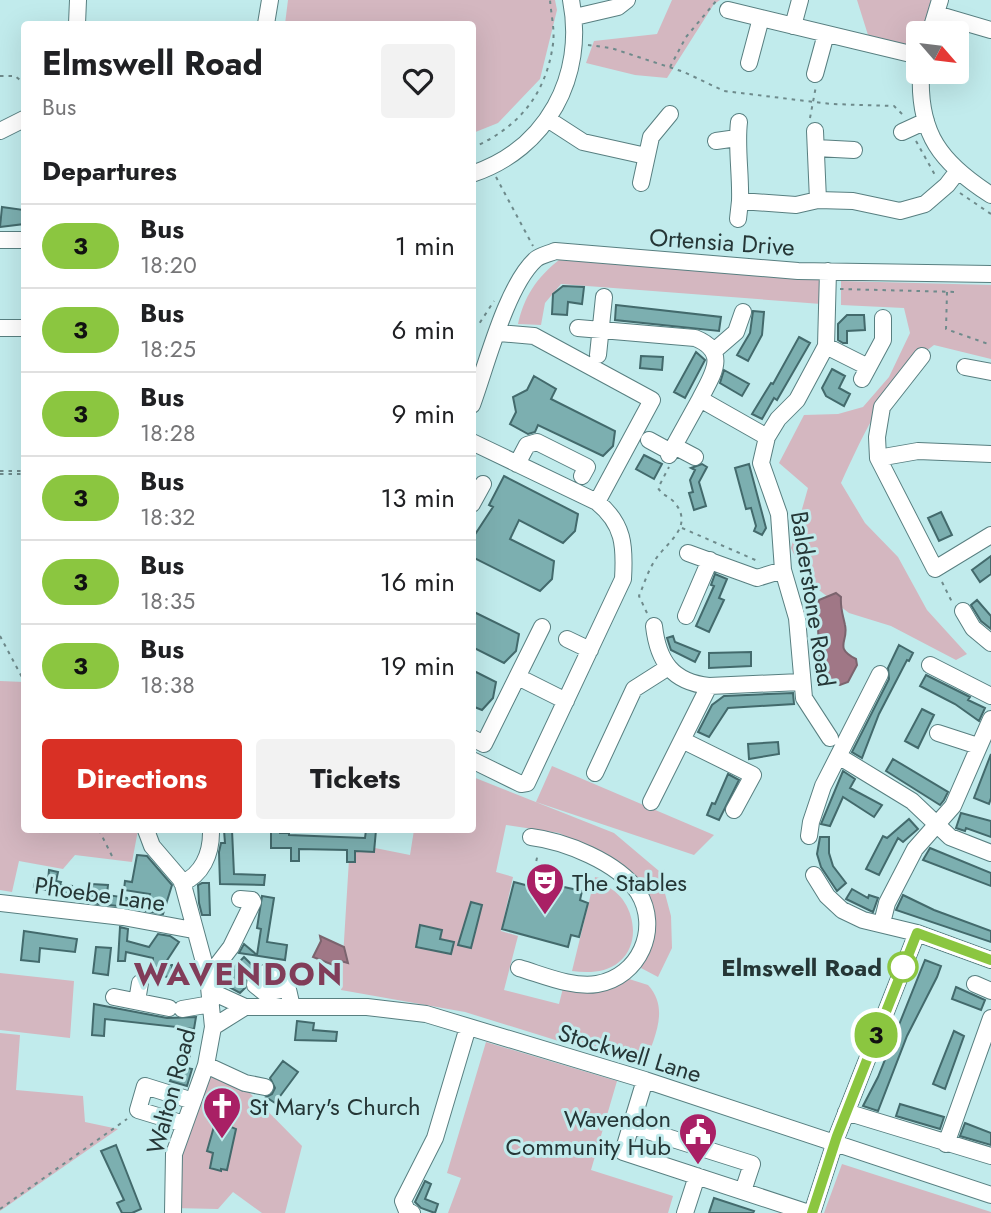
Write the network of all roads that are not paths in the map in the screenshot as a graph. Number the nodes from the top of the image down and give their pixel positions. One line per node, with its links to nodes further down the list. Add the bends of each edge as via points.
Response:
1 (78, 0): 10 (street)
2 (270, 0): 11 (street)
3 (571, 0): 8 (street)
4 (627, 0): 8 (street, via 618,7)
5 (800, 0): 12 (street)
6 (723, 5): 9 (street)
7 (938, 7): 13 (street)
8 (575, 17): 21 (street, via 567,86)
9 (761, 18): 12 (street); 16 (street)
10 (77, 21)
11 (267, 21)
12 (793, 26): 14 (street)
13 (991, 30)
14 (826, 34): 15 (street); 17 (street)
15 (906, 53)
16 (748, 63)
17 (816, 74)
18 (920, 84): 22 (street)
19 (670, 114): 31 (street, via 651,137)
20 (21, 120): 25 (street)
21 (548, 120): 31 (street, via 583,142); 32 (street, via 523,149)
22 (926, 121): 24 (street); 33 (street)
23 (739, 122): 27 (street)
24 (906, 130)
25 (0, 131)
26 (815, 131): 29 (street)
27 (737, 138): 28 (street); 37 (street)
28 (716, 141)
29 (816, 148): 30 (street); 36 (street)
30 (853, 150)
31 (646, 156): 34 (street)
32 (476, 173)
33 (952, 179): 35 (street); 36 (street, via 925,204 900,211 853,201)
34 (641, 183)
35 (991, 195)
36 (818, 200): 37 (street, via 796,205)
37 (740, 201): 38 (street)
38 (738, 219)
39 (0, 240): 40 (street)
40 (21, 240)
41 (828, 271): 42 (street, Ortensia Drive); 50 (street, Ortensia Drive, via 555,251 537,258 525,272); 51 (street)
42 (991, 274)
43 (604, 297): 49 (street)
44 (743, 312): 52 (street, via 736,332)
45 (883, 318): 51 (street, via 883,340 865,373)
46 (0, 328): 47 (street)
47 (21, 328)
48 (578, 328): 49 (street)
49 (600, 330): 52 (street, via 695,338); 53 (street)
50 (499, 333): 57 (street, Ortensia Drive); 70 (street, via 534,336 652,400)
51 (825, 346): 59 (street, via 797,400)
52 (714, 351): 58 (street, via 715,369)
53 (598, 355)
54 (922, 356): 65 (street, via 882,407)
55 (965, 367): 56 (street)
56 (991, 372)
57 (476, 394)
58 (700, 399): 59 (street); 62 (street)
59 (767, 437): 74 (street, Balderstone Road, via 761,463 779,514)
60 (649, 440): 62 (street)
61 (476, 444): 66 (street)
62 (674, 451): 64 (street)
63 (991, 454): 65 (street, via 918,451)
64 (695, 457)
65 (878, 458): 71 (street, via 935,569)
66 (517, 464): 67 (street, via 527,445 537,442 587,467); 70 (street)
67 (582, 476)
68 (483, 484): 69 (street)
69 (476, 497)
70 (597, 502): 81 (street, via 614,516 621,536 623,579)
71 (991, 535)
72 (688, 552): 73 (street)
73 (710, 560): 74 (street, via 757,578); 76 (street)
74 (775, 572): 86 (street, Balderstone Road, via 797,618)
75 (963, 611): 80 (street, via 973,628)
76 (686, 616)
77 (654, 626): 83 (street, via 657,650)
78 (542, 627): 85 (street)
79 (567, 639): 81 (street)
80 (991, 643)
81 (590, 650): 89 (street)
82 (929, 665): 88 (street)
83 (667, 668): 87 (street); 98 (street, via 634,689)
84 (880, 674): 96 (street)
85 (517, 677): 89 (street); 94 (street, via 484,744)
86 (801, 682): 87 (street); 92 (street, Balderstone Road, via 804,698)
87 (709, 686): 93 (street)
88 (991, 696)
89 (566, 701): 97 (street, via 527,783)
90 (991, 719): 95 (street)
91 (937, 734): 95 (street)
92 (830, 738)
93 (682, 740): 99 (street); 100 (street, via 759,769)
94 (476, 742)
95 (978, 746): 101 (street, via 953,806)
96 (840, 757): 101 (street, via 912,801); 104 (street, via 823,786)
97 (476, 762)
98 (595, 773)
99 (651, 802)
100 (734, 810)
101 (936, 825): 106 (street, via 950,837); 111 (street, via 915,849)
102 (147, 833): 108 (street, Walton Road)
103 (211, 833): 108 (street, via 211,845 198,874)
104 (809, 836)
105 (536, 837): 115 (street, via 584,852 629,882 638,892 645,915 643,947 633,967 596,984)
106 (991, 853)
107 (814, 875): 111 (street, via 842,909)
108 (182, 883): 112 (street, Walton Road)
109 (240, 899): 119 (street, via 253,902)
110 (0, 903): 112 (street, Phoebe Lane)
111 (882, 922): 113 (street)
112 (193, 930): 119 (street, Walton Road)
113 (917, 933): 114 (street); 132 (street)
114 (991, 960)
115 (519, 968)
116 (140, 983): 122 (street)
117 (975, 984): 120 (street)
118 (287, 989): 124 (street)
119 (209, 991): 122 (street, via 176,1008); 123 (street, Stockwell Lane); 126 (street, Walton Road)
120 (991, 991)
121 (114, 997): 122 (street)
122 (138, 1002)
123 (245, 1007): 124 (street, Stockwell Lane); 126 (street)
124 (292, 1007): 127 (street, Stockwell Lane, via 367,1007 426,1014)
125 (991, 1018): 136 (street)
126 (213, 1027): 128 (street, Walton Road)
127 (468, 1027): 129 (street, Stockwell Lane); 142 (street, via 435,1138 403,1201)
128 (206, 1065): 130 (street); 131 (street, Walton Road)
129 (646, 1080): 134 (street); 135 (street, Stockwell Lane)
130 (265, 1087)
131 (193, 1101): 133 (street, Walton Road); 133 (street, via 145,1086 138,1110)
132 (846, 1112): 135 (street); 136 (street)
133 (184, 1124): 141 (street, Walton Road, via 174,1154)
134 (632, 1126): 138 (street, via 624,1152); 139 (street, via 752,1164)
135 (834, 1144): 140 (street, Stockwell Lane); 144 (street)
136 (946, 1144): 137 (street)
137 (991, 1156)
138 (697, 1176): 139 (street); 143 (street)
139 (743, 1191): 144 (street)
140 (991, 1195)
141 (173, 1213)
142 (412, 1213)
143 (685, 1213)
144 (810, 1213)

